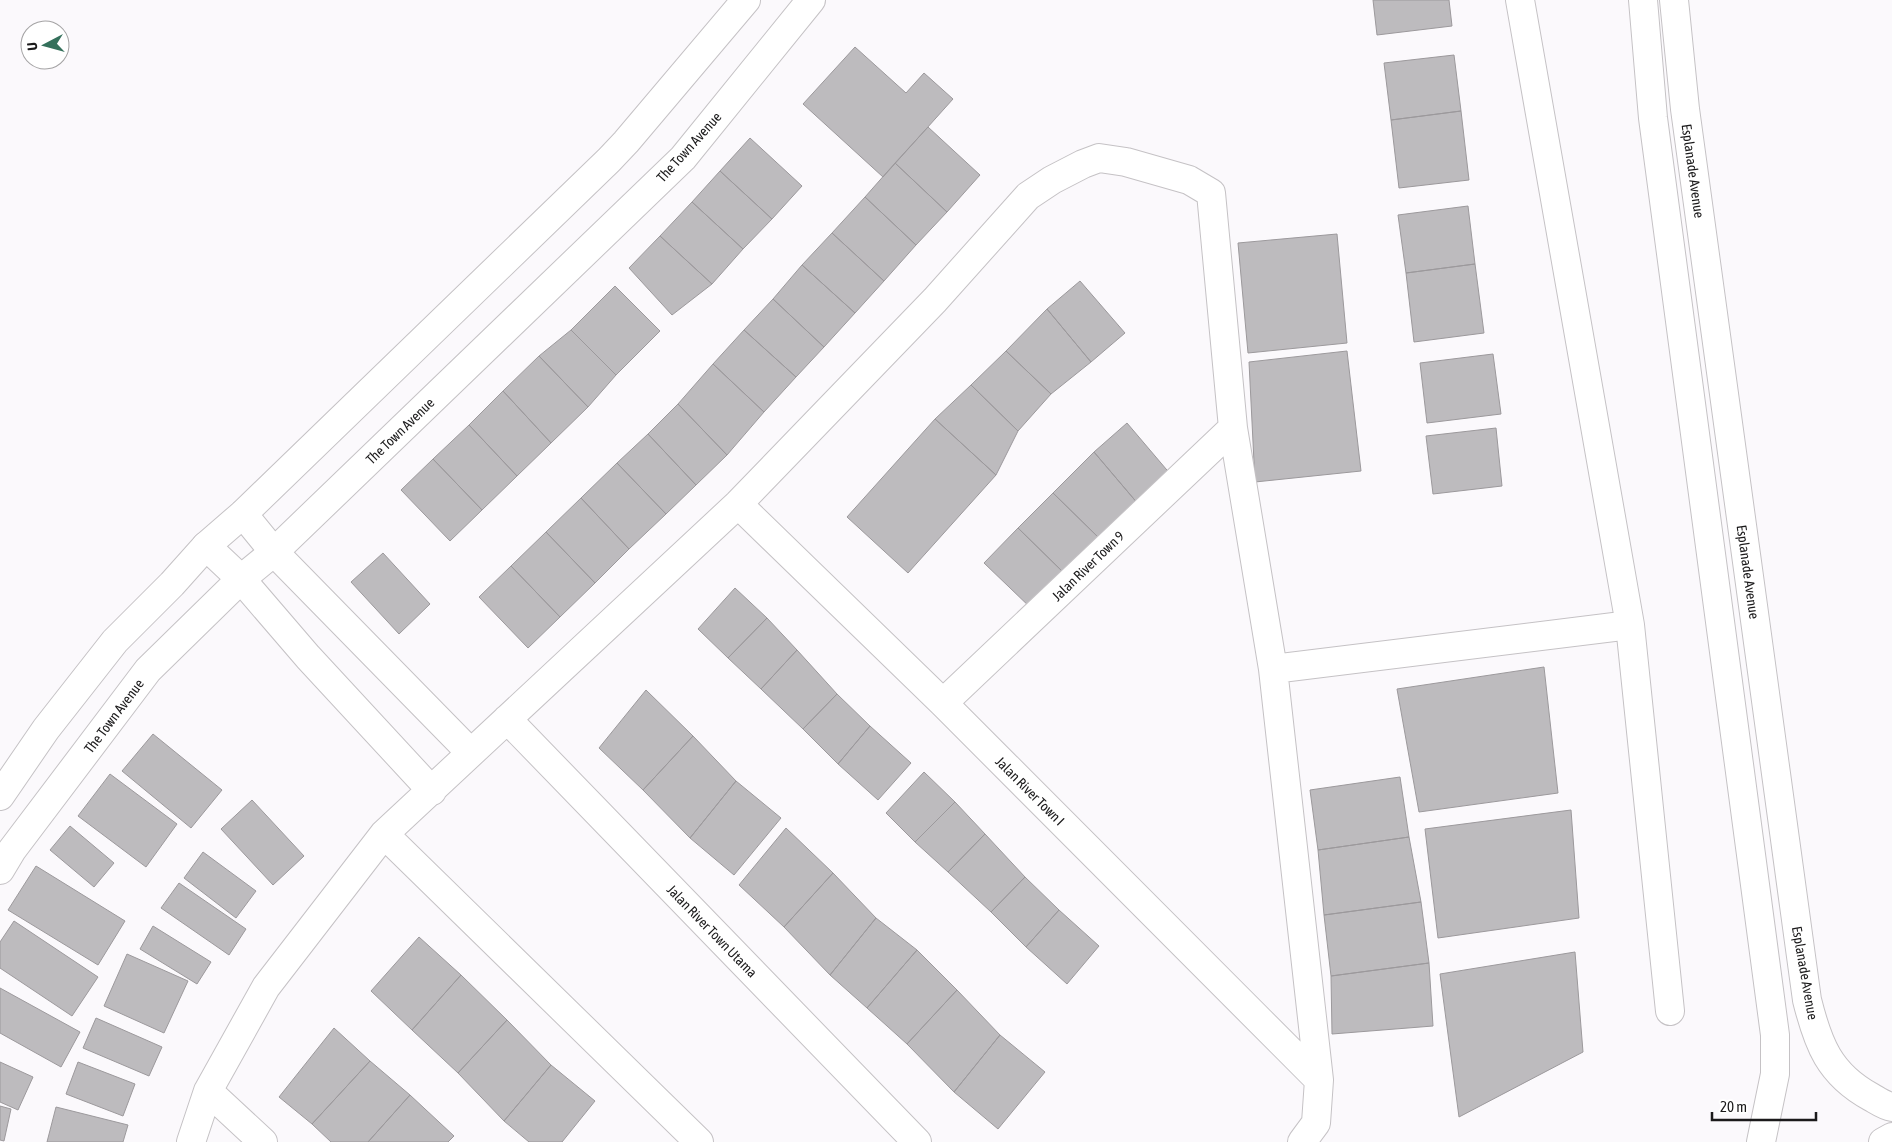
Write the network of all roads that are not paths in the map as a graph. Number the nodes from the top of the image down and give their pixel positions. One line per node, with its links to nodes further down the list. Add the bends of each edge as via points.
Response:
1 (746, 0): 8 (street, via 614,154)
2 (811, 0): 10 (street, The Town Avenue, via 683,158)
3 (1520, 0): 12 (street)
4 (1643, 0): 31 (street, via 1653,118 1775,1035 1775,1074)
5 (1674, 0): 24 (street, Esplanade Avenue, via 1685,110 1806,1000 1816,1036 1829,1061 1856,1088)
6 (1233, 428): 7 (street, via 1211,193 1188,180 1126,162 1099,158 1052,180 1028,196 935,300); 13 (street); 14 (street, Jalan River Town 9)
7 (738, 504): 14 (street, Jalan River Town I); 15 (street)
8 (243, 514): 9 (street); 10 (street)
9 (206, 546): 11 (street); 18 (street, via 115,641 46,729)
10 (274, 552): 11 (street, The Town Avenue); 16 (street)
11 (241, 579): 17 (street); 20 (street, The Town Avenue, via 148,670)
12 (1630, 625): 13 (street); 21 (street)
13 (1273, 669): 22 (street)
14 (943, 704): 22 (street, Jalan River Town I)
15 (507, 719): 16 (street); 29 (street, Jalan River Town Utama)
16 (470, 752): 17 (street)
17 (432, 791): 19 (street)
18 (0, 796)
19 (384, 834): 23 (street, via 266,988); 28 (street)
20 (0, 870)
21 (1670, 1011)
22 (1319, 1080): 30 (street, via 1316,1123)
23 (208, 1091): 26 (street); 27 (street)
24 (1892, 1107)
25 (1892, 1137): 32 (street)
26 (191, 1142)
27 (263, 1142)
28 (699, 1142)
29 (918, 1142)
30 (1302, 1142)
31 (1761, 1142)
32 (1883, 1142)

